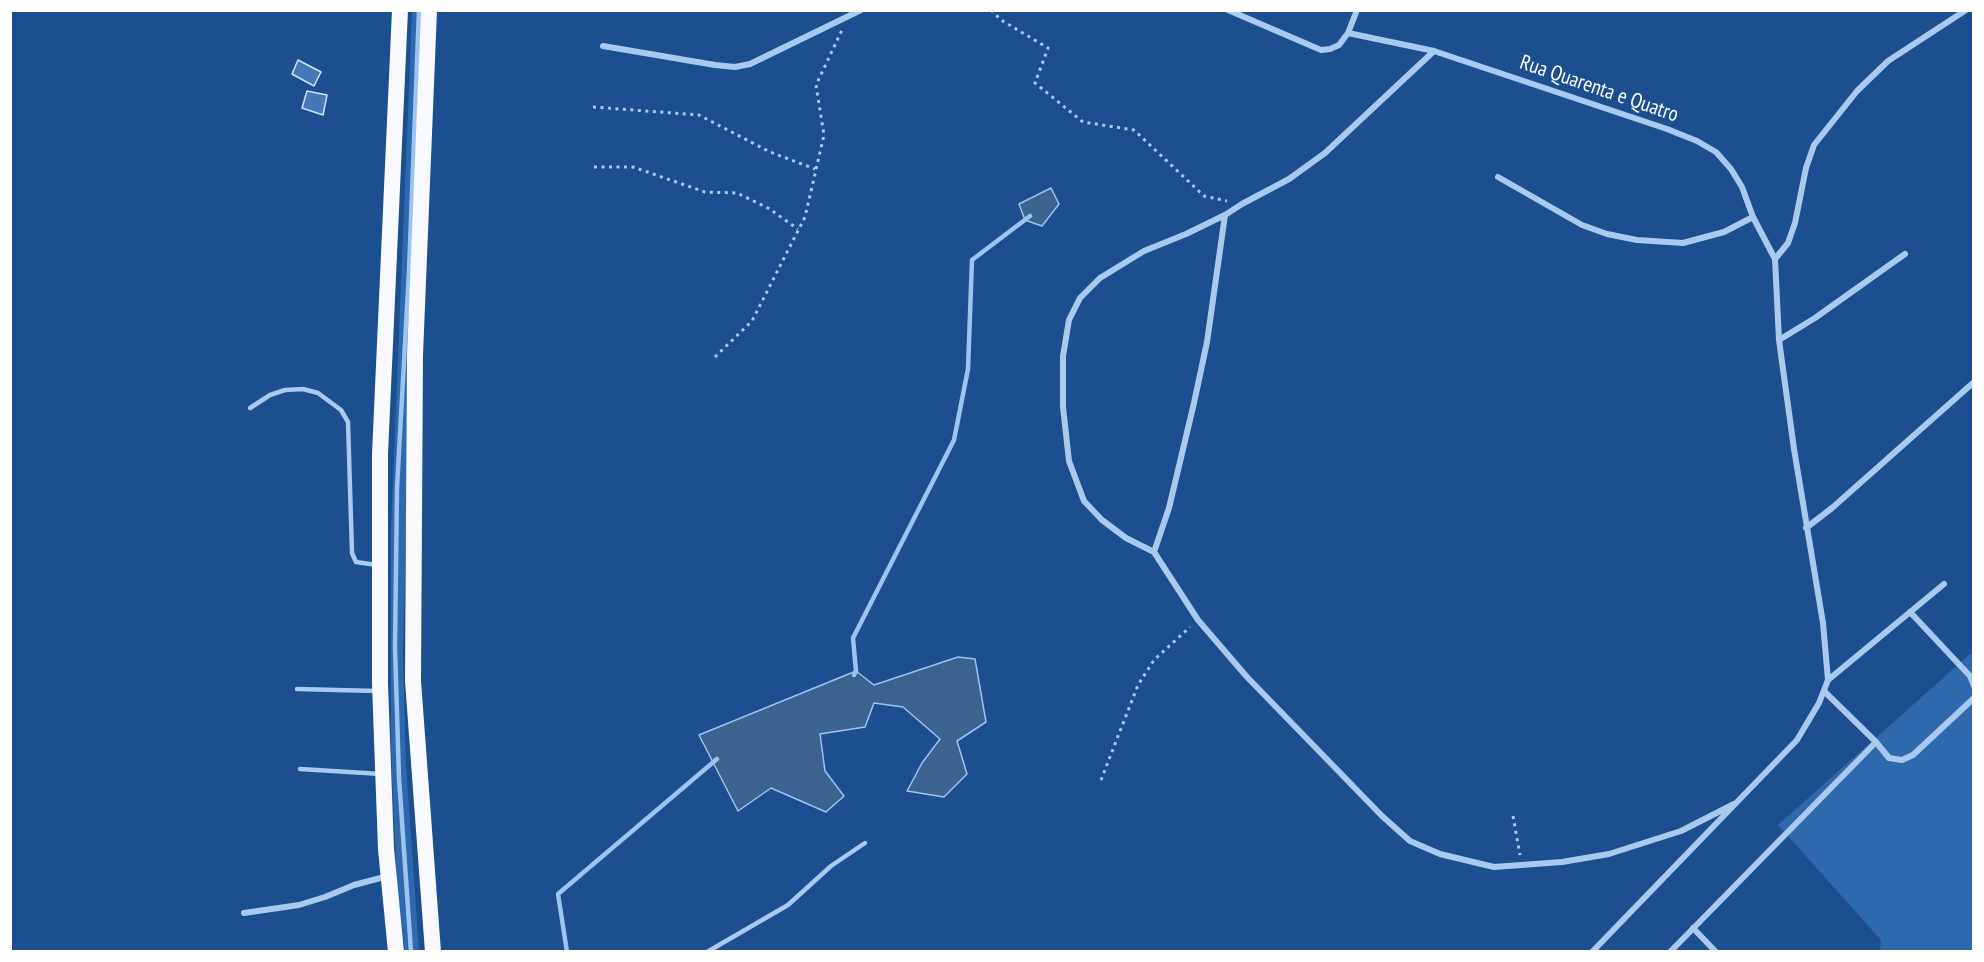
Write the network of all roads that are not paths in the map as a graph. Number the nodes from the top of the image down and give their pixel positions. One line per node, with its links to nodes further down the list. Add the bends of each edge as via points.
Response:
1 (393, 10): 11 (highway)
2 (400, 10): 11 (highway)
3 (429, 10): 40 (highway, via 415,355 413,681)
4 (861, 10): 9 (street, via 750,64 735,67)
5 (1228, 10): 8 (street, via 1321,50 1339,45)
6 (1358, 10): 8 (street)
7 (1966, 10): 16 (street, via 1888,62 1857,91 1814,145 1795,223 1788,243)
8 (1348, 33): 10 (street, Rua Quarenta e Quatro)
9 (603, 46)
10 (1434, 51): 13 (street, via 1325,153 1289,179); 14 (street, Rua Quarenta e Quatro, via 1697,141 1716,152 1731,169)
11 (395, 116): 22 (highway, via 380,454)
12 (1498, 177): 14 (street, via 1582,225 1637,240 1683,243 1724,232)
13 (1225, 215): 21 (street, via 1207,342 1169,508); 21 (street, via 1144,251 1100,278 1080,298 1069,320 1063,366 1069,461 1084,501 1126,538)
14 (1753, 216): 16 (street, Rua Quarenta e Quatro)
15 (1905, 254): 17 (street)
16 (1775, 259): 17 (street)
17 (1779, 340): 20 (street)
18 (1974, 382): 20 (street)
19 (250, 408): 22 (lane, via 270,395 303,389 318,393 341,410 348,423 352,553 356,562)
20 (1806, 528): 25 (street, via 1823,623)
21 (1154, 552): 34 (street, via 1198,620 1247,677 1410,841 1440,854 1494,867 1562,862 1610,854 1681,831)
22 (380, 565): 28 (highway)
23 (1944, 584): 24 (street)
24 (1910, 612): 25 (street); 26 (street, via 1970,676)
25 (1828, 680): 29 (street)
26 (1974, 686)
27 (297, 689): 28 (lane)
28 (380, 691): 33 (highway)
29 (1824, 691): 31 (street); 34 (street, via 1797,740)
30 (1974, 698): 31 (street, via 1913,755 1902,760 1889,758)
31 (1876, 742): 38 (street)
32 (300, 769): 33 (lane)
33 (383, 774): 36 (highway)
34 (1734, 804): 42 (street)
35 (865, 843): 41 (lane, via 831,866 788,905)
36 (389, 876): 37 (street, via 299,905); 39 (highway)
37 (244, 913)
38 (1693, 928): 43 (street); 44 (street)
39 (396, 951)
40 (432, 951)
41 (707, 951)
42 (1592, 951)
43 (1670, 951)
44 (1716, 951)

